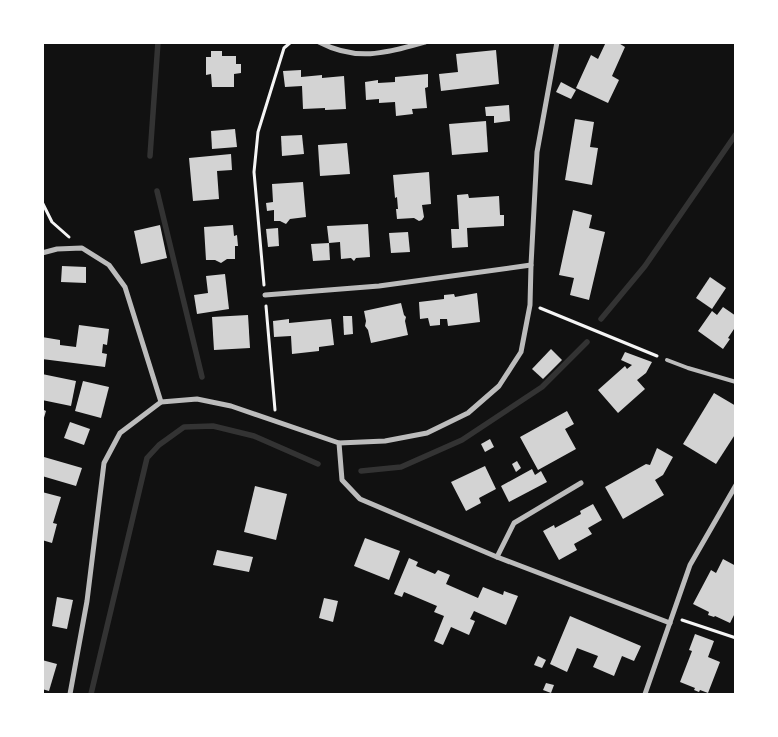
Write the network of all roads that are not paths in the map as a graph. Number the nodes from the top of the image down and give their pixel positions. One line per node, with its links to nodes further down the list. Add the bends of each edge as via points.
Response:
1 (319, 42): 2 (street, via 335,51 365,55 392,52)
2 (425, 42)
3 (556, 43): 5 (street, via 537,152)
4 (42, 253): 9 (street, via 82,248 109,265 125,287)
5 (531, 266): 6 (street, via 379,286); 10 (street, via 530,305 521,352 499,386 468,413 427,432 385,441)
6 (265, 296)
7 (667, 360): 8 (lane)
8 (736, 382)
9 (161, 402): 10 (street, via 197,399 231,406); 15 (street, via 120,433 104,463 87,601)
10 (339, 443): 13 (street, via 342,480 360,499)
11 (581, 483): 13 (street, via 514,523)
12 (736, 485): 14 (street, via 690,565)
13 (497, 557): 14 (street)
14 (670, 622): 16 (street)
15 (70, 694)
16 (645, 694)

